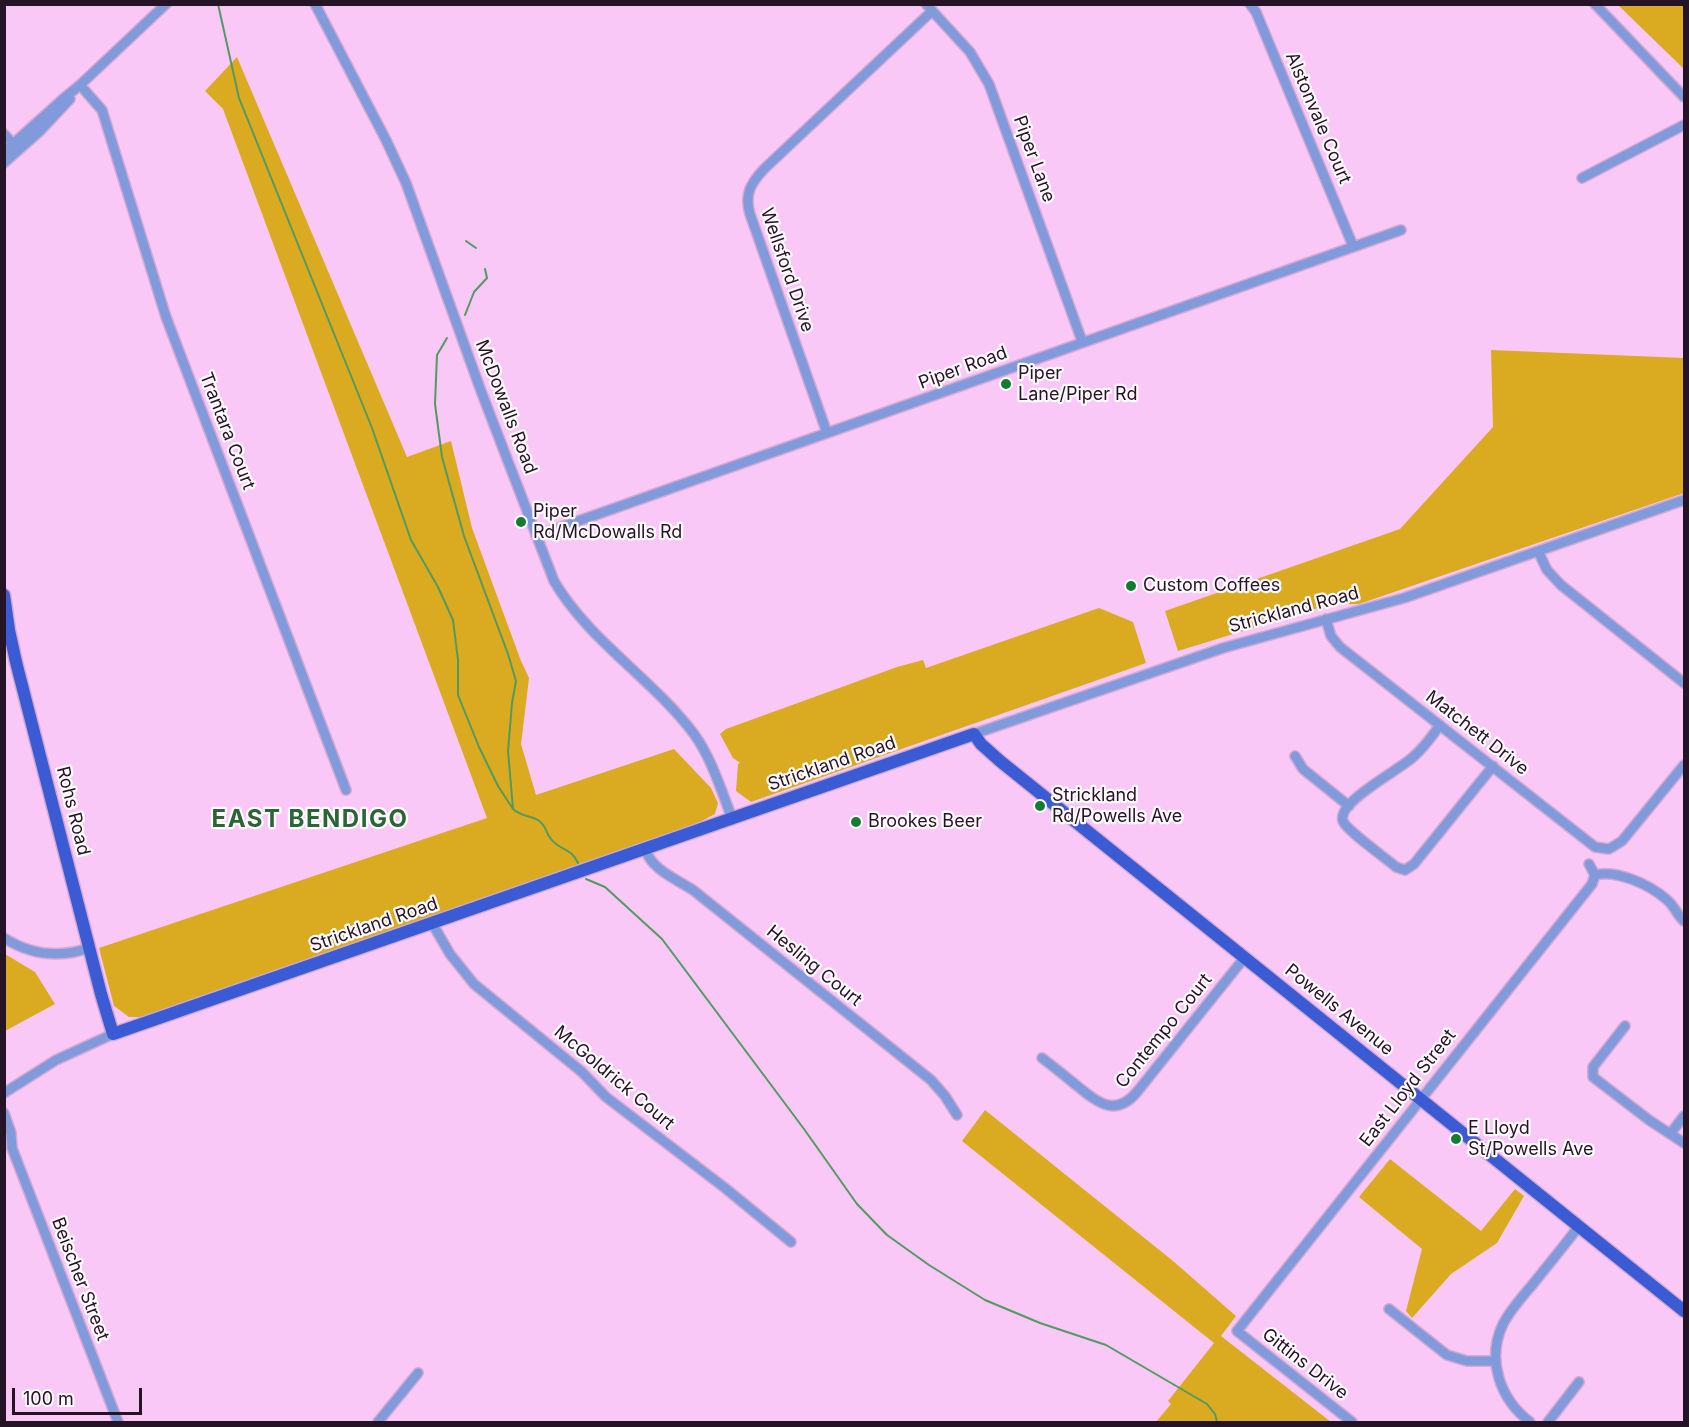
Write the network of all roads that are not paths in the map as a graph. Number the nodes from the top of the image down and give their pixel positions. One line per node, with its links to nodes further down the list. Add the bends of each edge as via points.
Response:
1 (166, 4): 6 (street)
2 (315, 4): 18 (street, McDowalls Road, via 405,183)
3 (1250, 4): 14 (street, Alstonvale Court)
4 (1595, 4): 7 (street)
5 (929, 8): 15 (street, Piper Lane, via 970,52 988,84); 16 (street, Wellsford Drive, via 764,169 747,196)
6 (80, 85): 10 (street, via 55,116); 28 (street, Trantara Court, via 102,110 166,317)
7 (1684, 98)
8 (1684, 125): 12 (street)
9 (4, 134): 10 (street)
10 (16, 147): 11 (street)
11 (5, 159)
12 (1582, 178)
13 (1401, 230): 14 (street, Piper Road)
14 (1353, 246): 15 (street, Piper Road)
15 (1082, 341): 16 (street, Piper Road)
16 (827, 433): 18 (street, Piper Road)
17 (1684, 500): 19 (street, Strickland Road)
18 (536, 536): 30 (street, McDowalls Road, via 549,571 567,602 694,735 712,766)
19 (1538, 551): 21 (street, Strickland Road, via 1392,602); 22 (street, via 1546,570 1561,585)
20 (4, 595): 37 (main road, Rohs Road, via 16,662)
21 (1326, 619): 23 (street, Matchett Drive, via 1331,636 1340,647); 24 (street, Strickland Road, via 1230,646)
22 (1684, 683)
23 (1440, 725): 27 (street, Matchett Drive); 29 (street, via 1414,756 1371,785)
24 (974, 734): 30 (main road, Strickland Road); 38 (main road, Powells Avenue, via 1000,761)
25 (1295, 756): 29 (street, via 1303,769)
26 (1684, 765): 27 (street, Matchett Drive, via 1622,841 1609,849 1591,845)
27 (1494, 766): 29 (street, via 1405,870 1346,826 1342,818)
28 (346, 789)
29 (1349, 806)
30 (732, 818): 31 (main road, Strickland Road)
31 (645, 849): 35 (main road, Strickland Road); 45 (street, Hesling Court, via 659,869 693,891 931,1080)
32 (1589, 864): 33 (street)
33 (1595, 875): 34 (street, via 1619,874 1657,893); 43 (street, East Lloyd Street, via 1592,884)
34 (1684, 921)
35 (432, 923): 40 (main road, Strickland Road); 52 (street, McGoldrick Court, via 474,984 582,1072 606,1097)
36 (4, 938): 37 (street, via 25,949 52,955)
37 (89, 948): 40 (main road, Rohs Road)
38 (1245, 957): 41 (street, Contempo Court, via 1137,1092 1122,1105 1109,1106 1097,1101); 43 (main road, Powells Avenue)
39 (1625, 1026): 47 (street, via 1593,1067 1593,1077)
40 (113, 1034): 42 (street, Strickland Road, via 56,1060)
41 (1042, 1058)
42 (4, 1093)
43 (1421, 1099): 51 (main road, Powells Avenue); 55 (street, East Lloyd Street)
44 (4, 1113): 50 (street, Beischer Street)
45 (957, 1115)
46 (1684, 1116): 47 (street)
47 (1670, 1134): 49 (street)
48 (4, 1137): 50 (street, Beischer Street)
49 (1684, 1143)
50 (12, 1148): 59 (street, Beischer Street)
51 (1579, 1226): 54 (main road, Powells Avenue); 56 (street, via 1507,1317 1499,1335)
52 (791, 1242)
53 (1389, 1309): 56 (street, via 1448,1355 1467,1361)
54 (1684, 1311)
55 (1237, 1331): 61 (street, Gittins Drive)
56 (1496, 1361): 62 (street, via 1506,1396)
57 (418, 1373): 60 (street)
58 (1579, 1382): 63 (street)
59 (118, 1422)
60 (378, 1422)
61 (1352, 1422)
62 (1530, 1422)
63 (1548, 1422)

